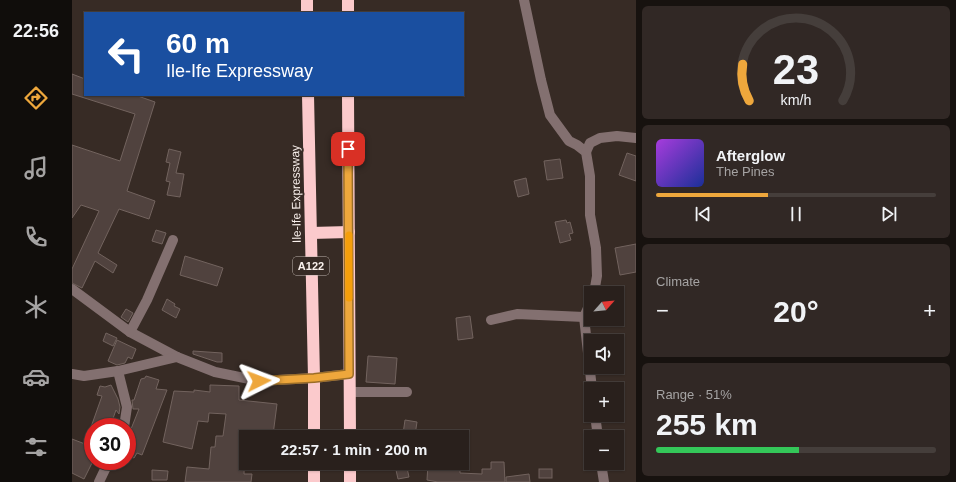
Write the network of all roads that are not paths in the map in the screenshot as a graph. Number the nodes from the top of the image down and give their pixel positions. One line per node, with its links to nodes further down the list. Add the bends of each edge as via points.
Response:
1 (307, 0): 4 (highway)
2 (348, 0): 5 (highway)
3 (524, 0): 9 (street, via 550,115 569,141)
4 (307, 12)
5 (348, 12)
6 (308, 96): 10 (highway, Ile-Ife Expressway / A122)
7 (348, 96): 11 (highway)
8 (636, 138): 9 (street, via 600,138 590,142)
9 (586, 152): 13 (street, via 590,176 590,216 596,248 598,276)
10 (311, 232): 11 (highway); 23 (highway, Ile-Ife Expressway / A122)
11 (349, 232): 22 (highway)
12 (173, 240): 18 (street)
13 (596, 286)
14 (72, 289): 18 (street)
15 (584, 317): 16 (street, via 517,314)
16 (491, 320)
17 (585, 326): 24 (street)
18 (130, 332): 19 (street)
19 (177, 357): 20 (street); 23 (street, via 215,372 259,381)
20 (118, 371): 21 (street, via 84,376); 27 (street, via 127,407)
21 (72, 374)
22 (349, 374): 23 (street); 25 (highway)
23 (314, 378): 28 (highway, Ile-Ife Expressway / A122)
24 (591, 382)
25 (351, 392): 26 (street); 29 (highway)
26 (407, 392)
27 (125, 418)
28 (314, 430)
29 (350, 430)
30 (105, 470): 34 (street)
31 (314, 470): 35 (highway)
32 (350, 470): 36 (highway)
33 (602, 470): 37 (street)
34 (99, 482)
35 (314, 482)
36 (350, 482)
37 (604, 482)

